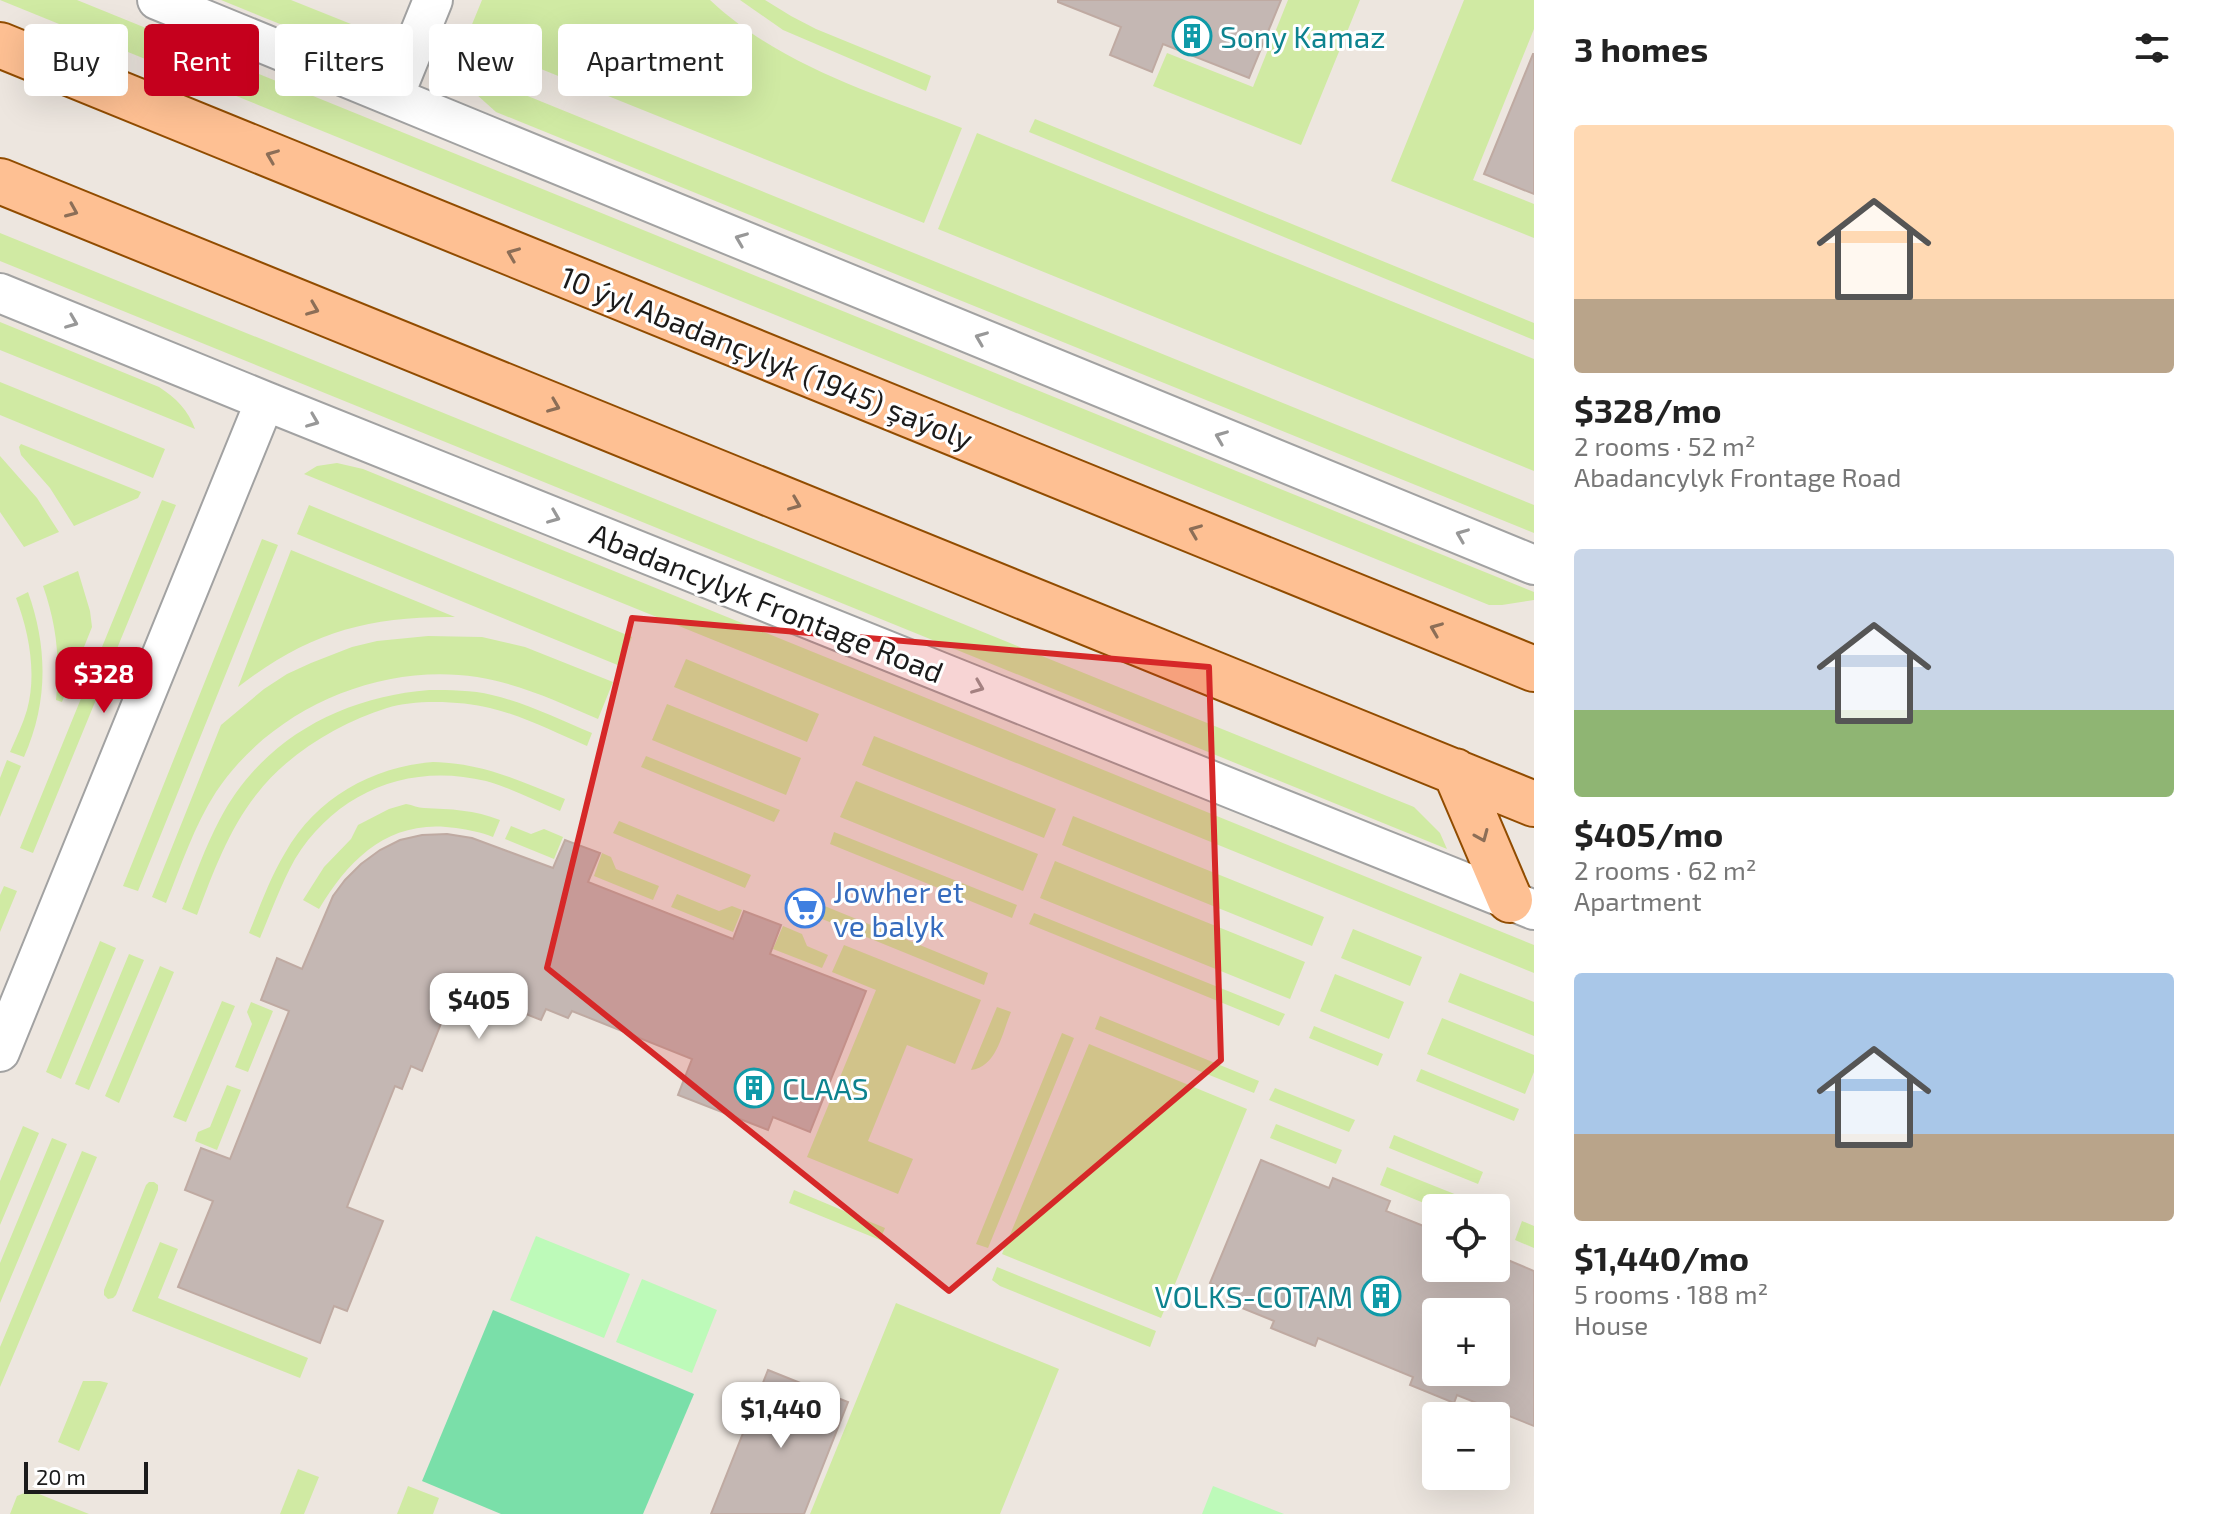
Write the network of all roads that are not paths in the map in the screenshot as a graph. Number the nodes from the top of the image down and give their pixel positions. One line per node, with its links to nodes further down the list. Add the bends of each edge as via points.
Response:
1 (157, 0): 4 (street)
2 (433, 0): 5 (street)
3 (0, 45): 12 (main road, 10 ýyl Abadançylyk (1945) şaýoly, one-way to 3)
4 (275, 48)
5 (413, 49)
6 (394, 96): 10 (street, one-way to 6)
7 (0, 181): 14 (main road, one-way to 14)
8 (0, 293): 9 (street, Abadancylyk Frontage Road, one-way to 9)
9 (265, 401): 16 (street, Abadancylyk Frontage Road, one-way to 16); 17 (street)
10 (1534, 565)
11 (1534, 641): 12 (main road)
12 (1493, 652): 13 (main road, 10 ýyl Abadançylyk (1945) şaýoly)
13 (1534, 669)
14 (1455, 771): 15 (main road); 16 (main road, one-way to 16)
15 (1534, 804)
16 (1522, 905)
17 (0, 1052)

